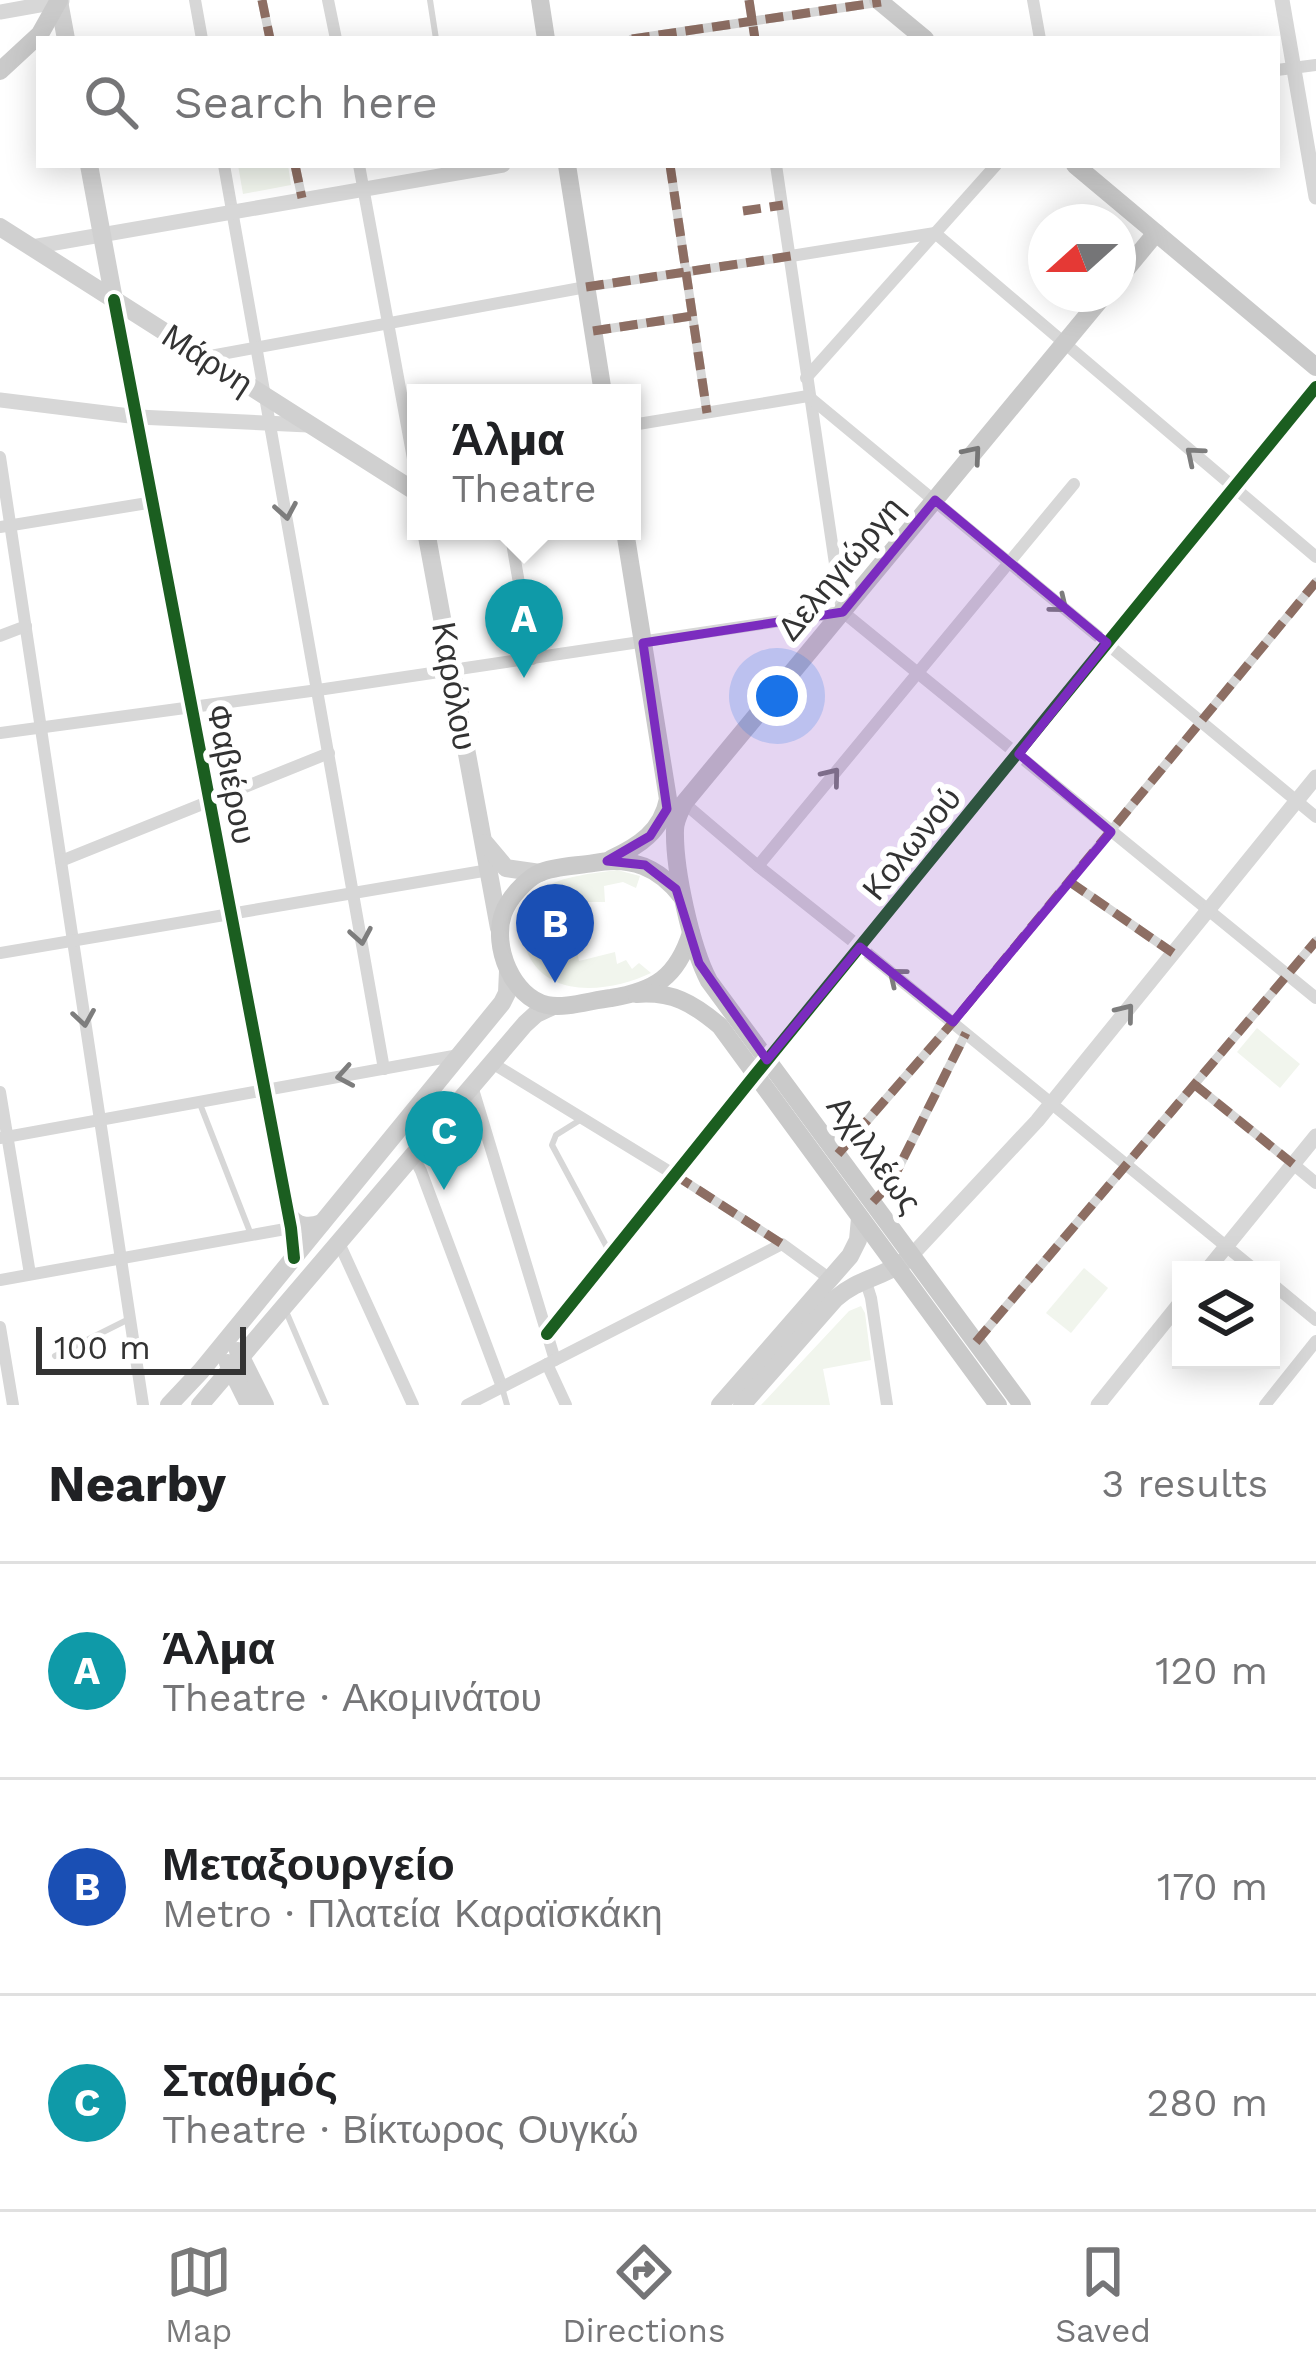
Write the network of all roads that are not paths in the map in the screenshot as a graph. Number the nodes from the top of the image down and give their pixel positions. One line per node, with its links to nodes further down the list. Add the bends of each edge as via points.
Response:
1 (62, 0): 11 (street); 13 (main road); 14 (main road)
2 (195, 0): 15 (street)
3 (262, 0): 16 (street)
4 (328, 0): 17 (street)
5 (430, 0): 18 (lane)
6 (540, 0): 19 (main road)
7 (748, 0): 12 (street)
8 (1034, 0): 23 (street)
9 (1282, 0): 26 (street)
10 (880, 1): 12 (street); 22 (main road)
11 (0, 12)
12 (752, 23): 20 (street); 21 (street)
13 (39, 36)
14 (66, 36)
15 (201, 36)
16 (269, 36)
17 (335, 36)
18 (436, 36)
19 (546, 36)
20 (654, 36)
21 (754, 36)
22 (921, 36)
23 (1040, 36)
24 (31, 50): 27 (main road)
25 (1316, 65): 26 (street)
26 (1285, 69): 39 (street)
27 (0, 71)
28 (90, 168): 43 (main road)
29 (225, 168): 41 (street)
30 (296, 168): 40 (street)
31 (360, 168): 38 (street)
32 (470, 168): 38 (street)
33 (566, 168): 50 (main road)
34 (670, 168): 49 (street)
35 (776, 168): 47 (street)
36 (993, 168): 44 (street)
37 (1079, 168): 45 (main road)
38 (363, 188): 40 (street); 54 (street)
39 (1316, 197)
40 (302, 198): 41 (street)
41 (232, 211): 43 (street); 57 (street)
42 (0, 226): 46 (main road, Μάρνη)
43 (102, 233): 46 (street); 51 (main road)
44 (935, 233): 47 (street); 56 (street); 60 (street)
45 (1156, 233): 48 (main road); 59 (main road)
46 (32, 247): 51 (main road, Μάρνη)
47 (790, 256): 49 (street); 60 (street)
48 (1136, 257)
49 (686, 271): 50 (street); 53 (street)
50 (586, 287): 54 (street); 55 (main road)
51 (114, 300): 58 (main road, Μάρνη); 67 (street, Φαβιέρου)
52 (1090, 312): 56 (main road, Δεληγιώργη)
53 (692, 316): 55 (street); 66 (street)
54 (388, 323): 57 (street); 70 (street)
55 (593, 331): 61 (main road)
56 (1064, 344): 75 (street, one-way to 56); 76 (main road, Δεληγιώργη, one-way to 56)
57 (256, 346): 58 (street); 63 (street)
58 (205, 357): 63 (main road, Μάρνη)
59 (1315, 364)
60 (806, 379): 64 (street)
61 (602, 384)
62 (1316, 387): 75 (street, Κολωνού)
63 (265, 395): 68 (street); 71 (main road, Μάρνη)
64 (808, 395): 66 (street); 76 (street); 85 (street)
65 (0, 400): 67 (street)
66 (707, 412): 69 (street)
67 (138, 417): 68 (street); 77 (street, Φαβιέρου)
68 (270, 423): 71 (street); 93 (street, one-way to 93)
69 (641, 423)
70 (407, 424)
71 (312, 426): 74 (main road, Μάρνη)
72 (0, 457): 78 (street)
73 (1074, 484): 83 (street)
74 (407, 486)
75 (1233, 489): 82 (street); 89 (street, Κολωνού)
76 (935, 500): 83 (street); 85 (main road, Δεληγιώργη)
77 (154, 502): 78 (street); 94 (street, Φαβιέρου)
78 (5, 526): 86 (street)
79 (429, 540): 91 (main road, Καρόλου)
80 (512, 540): 90 (street)
81 (627, 540): 88 (main road)
82 (1316, 557)
83 (1007, 563): 89 (street, one-way to 89); 92 (street)
84 (1316, 581): 95 (street)
85 (842, 612): 88 (street); 92 (street); 103 (main road, Δεληγιώργη)
86 (26, 626): 87 (street); 96 (street)
87 (0, 636)
88 (643, 643): 90 (street); 108 (main road, via 667,809 650,836)
89 (1107, 643): 95 (street); 99 (street, Κολωνού)
90 (532, 659): 91 (street)
91 (452, 671): 93 (street); 106 (main road, Καρόλου)
92 (917, 672): 99 (street); 109 (street, one-way to 92)
93 (318, 690): 94 (street); 98 (street)
94 (193, 708): 96 (street); 101 (street, Φαβιέρου)
95 (1202, 722): 102 (street); 105 (street)
96 (40, 727): 97 (street); 107 (street)
97 (0, 733)
98 (329, 753): 101 (street); 113 (street)
99 (1019, 754): 105 (street); 121 (street, Κολωνού)
100 (1316, 777): 102 (street)
101 (210, 800): 107 (street); 116 (street, Φαβιέρου)
102 (1297, 801): 104 (street); 115 (street)
103 (685, 803): 109 (street); 114 (main road, via 675,827)
104 (1316, 817)
105 (1111, 832): 112 (street); 115 (street)
106 (483, 841): 110 (main road, Καρόλου); 111 (main road, via 506,868)
107 (61, 861): 119 (street)
108 (607, 861): 111 (main road); 114 (main road, via 654,869)
109 (758, 866): 121 (street)
110 (489, 870): 113 (street); 117 (main road, Καρόλου)
111 (540, 873): 117 (main road, via 508,902)
112 (1070, 882): 123 (street); 129 (street)
113 (353, 892): 116 (street); 134 (street, one-way to 134)
114 (686, 901): 118 (main road)
115 (1208, 910): 123 (street); 125 (street)
116 (231, 913): 119 (street); 137 (street, Φαβιέρου)
117 (500, 930): 124 (main road)
118 (692, 932): 126 (main road, via 672,972); 133 (main road, Αχιλλέως, via 699,963)
119 (73, 941): 122 (street); 142 (street, one-way to 142)
120 (1316, 941): 125 (street)
121 (860, 947): 129 (street, one-way to 121); 133 (street, Κολωνού)
122 (0, 953)
123 (1173, 953): 140 (street, one-way to 123)
124 (508, 971): 128 (main road); 131 (main road, via 502,1003)
125 (1288, 974): 127 (street); 135 (street)
126 (636, 994): 128 (main road); 133 (main road, Αχιλλέως, via 683,998)
127 (1316, 998)
128 (551, 1007): 132 (main road)
129 (953, 1022): 130 (street); 145 (street)
130 (965, 1033): 140 (street); 151 (street, via 891,1184)
131 (460, 1055): 134 (street); 153 (main road)
132 (492, 1063): 136 (main road); 141 (street)
133 (761, 1067): 145 (main road, Αχιλλέως); 149 (street, Κολωνού); 151 (main road, Αχιλλέως)
134 (385, 1069): 137 (street, one-way to 137)
135 (1195, 1084): 147 (street); 148 (street)
136 (472, 1086): 146 (main road); 174 (street)
137 (265, 1090): 139 (street); 152 (street, Φαβιέρου)
138 (0, 1092): 144 (street)
139 (199, 1102): 142 (street); 154 (lane)
140 (1052, 1103): 148 (street); 161 (street)
141 (583, 1118): 149 (street); 158 (lane, via 551,1145)
142 (100, 1120): 144 (street); 159 (street)
143 (1316, 1136): 147 (street)
144 (4, 1137): 164 (street)
145 (838, 1154): 151 (main road, Αχιλλέως)
146 (412, 1156): 155 (main road); 181 (street)
147 (1293, 1164): 150 (street); 157 (street)
148 (1128, 1165): 157 (street); 177 (street)
149 (675, 1174): 156 (street); 158 (street, Κολωνού)
150 (1316, 1183)
151 (867, 1210): 161 (main road, Αχιλλέως); 165 (main road, via 856,1247)
152 (289, 1221): 153 (main road); 154 (street); 160 (street, Φαβιέρου)
153 (322, 1223): 160 (main road)
154 (251, 1235): 159 (street)
155 (339, 1243): 169 (main road); 190 (street)
156 (782, 1244): 165 (street); 179 (street)
157 (1226, 1246): 162 (street); 163 (street)
158 (611, 1254): 174 (street, Κολωνού)
159 (121, 1258): 164 (street); 171 (street)
160 (294, 1258): 176 (main road)
161 (904, 1261): 166 (main road); 177 (main road, Αχιλλέως); 195 (main road, Αχιλλέως)
162 (1214, 1261)
163 (1244, 1261)
164 (30, 1274): 167 (street)
165 (830, 1279): 183 (main road)
166 (865, 1279): 183 (main road); 194 (street)
167 (0, 1280)
168 (1280, 1290): 172 (street)
169 (284, 1307): 180 (main road); 189 (lane)
170 (1172, 1313): 197 (street)
171 (130, 1318): 178 (lane); 185 (street)
172 (1316, 1320)
173 (0, 1327): 184 (street)
174 (547, 1334): 179 (street)
175 (1316, 1341): 198 (street)
176 (225, 1342): 180 (main road); 186 (main road)
177 (976, 1342): 196 (main road, Αχιλλέως)
178 (55, 1356)
179 (550, 1362): 181 (street); 193 (street)
180 (236, 1364): 182 (main road); 187 (main road); 188 (main road)
181 (502, 1387): 191 (street); 192 (lane)
182 (202, 1403): 187 (main road)
183 (726, 1404)
184 (13, 1405)
185 (142, 1405)
186 (169, 1405)
187 (247, 1405)
188 (265, 1405)
189 (326, 1405)
190 (413, 1405)
191 (467, 1405)
192 (506, 1405)
193 (566, 1405)
194 (886, 1405)
195 (998, 1405)
196 (1022, 1405)
197 (1098, 1405)
198 (1265, 1405)

